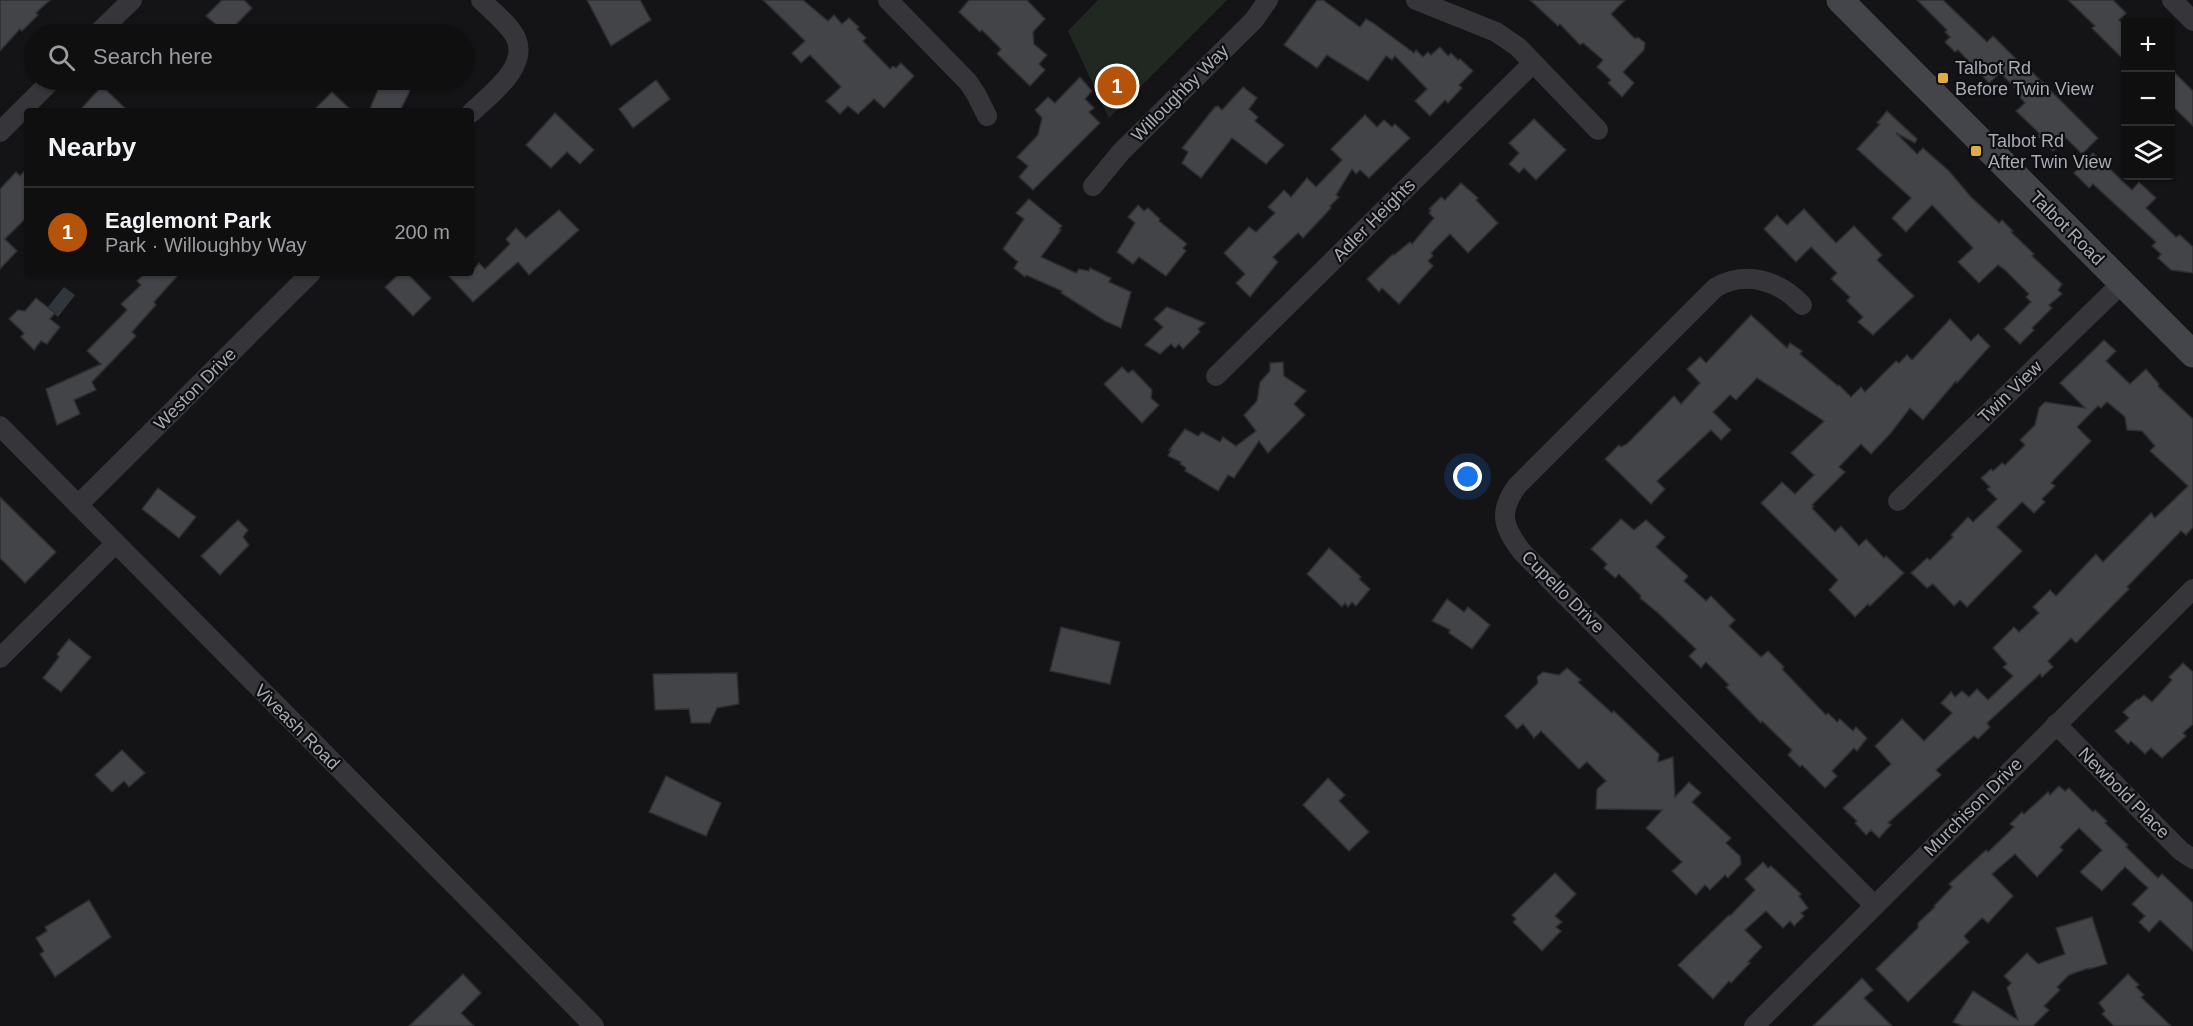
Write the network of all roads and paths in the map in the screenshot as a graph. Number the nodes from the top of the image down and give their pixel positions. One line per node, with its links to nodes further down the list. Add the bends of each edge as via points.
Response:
1 (132, 0): 9 (street)
2 (481, 0): 14 (street, via 515,36 520,50 516,65)
3 (888, 0): 15 (street, via 968,82)
4 (1268, 0): 18 (street, Willoughby Way, via 1254,20 1121,152)
5 (1416, 0): 10 (street, via 1496,32 1518,47)
6 (1840, 0): 20 (main road, Talbot Road)
7 (2172, 0): 8 (street)
8 (2193, 21)
9 (107, 24)
10 (1532, 64): 16 (street); 23 (street, Adler Heights)
11 (42, 90): 13 (street)
12 (24, 108): 17 (street)
13 (24, 108)
14 (474, 110)
15 (987, 116)
16 (1598, 130)
17 (0, 132)
18 (1093, 186)
19 (308, 276): 26 (street, Weston Drive)
20 (2122, 283): 22 (main road, Talbot Road); 25 (street, Twin View)
21 (1802, 305): 32 (street, Cupello Drive, via 1781,287 1742,278 1715,288 1517,486 1508,497 1504,520 1523,553)
22 (2193, 354)
23 (1216, 376)
24 (0, 426): 26 (street, Viveash Road)
25 (1898, 501)
26 (78, 505): 27 (street, Viveash Road)
27 (115, 544): 29 (street); 33 (street, Viveash Road)
28 (2193, 589): 30 (street, Murchison Drive)
29 (0, 658)
30 (2056, 724): 31 (street, Newbold Place); 32 (street, Murchison Drive)
31 (2193, 859)
32 (1874, 905): 34 (street, Murchison Drive)
33 (594, 1026)
34 (1754, 1026)

